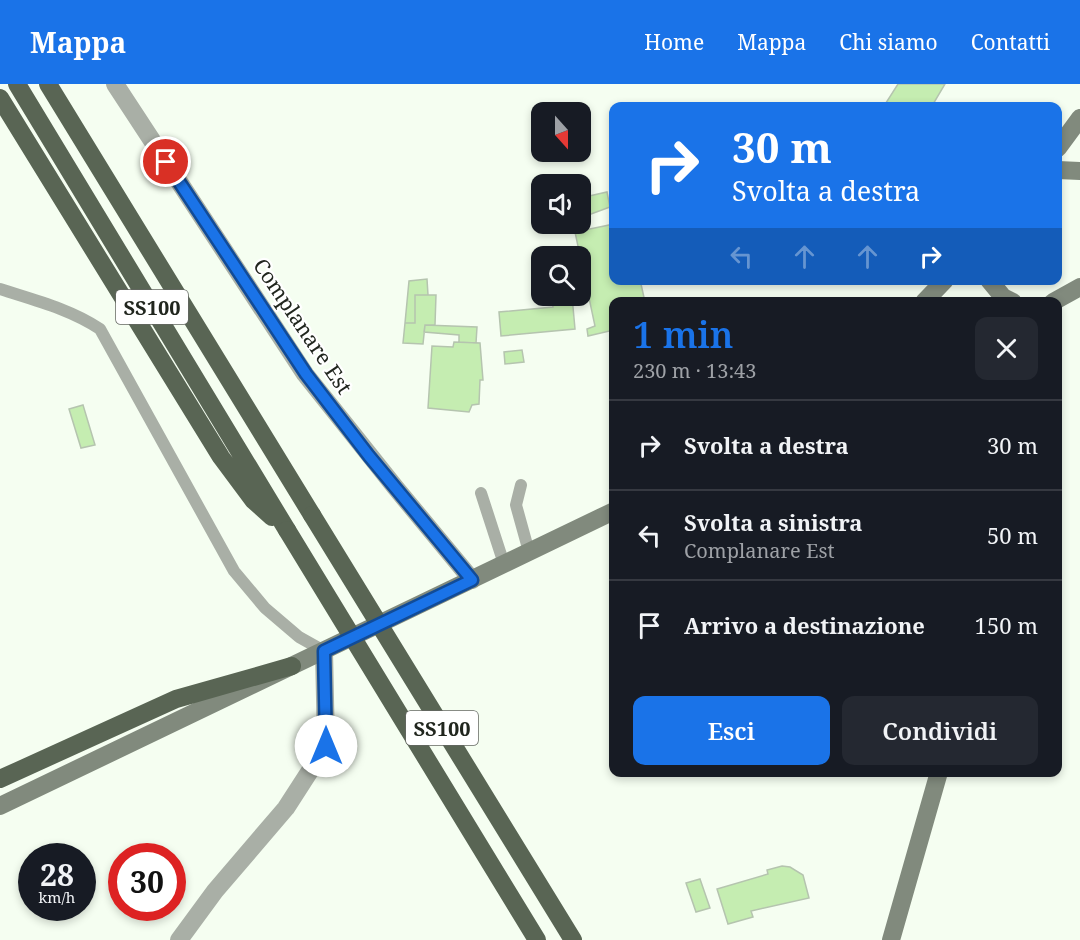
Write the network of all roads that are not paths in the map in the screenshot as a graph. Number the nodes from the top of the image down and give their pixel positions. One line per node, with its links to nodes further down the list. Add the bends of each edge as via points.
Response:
1 (17, 84): 17 (highway, SS100)
2 (48, 84): 28 (highway, SS100, bridge)
3 (115, 84): 20 (street, Complanare Est, via 306,374)
4 (0, 98): 17 (highway, SS100, via 221,457 253,500)
5 (1080, 118): 6 (main road)
6 (1062, 143)
7 (1062, 170): 8 (main road)
8 (1080, 171)
9 (940, 285): 12 (main road)
10 (0, 289): 21 (lane, via 51,305 100,329 234,571 265,608 299,637)
11 (992, 289): 13 (main road)
12 (929, 297)
13 (1005, 297)
14 (521, 485): 18 (lane, via 516,505)
15 (481, 493): 19 (lane)
16 (609, 513): 18 (main road)
17 (287, 530): 27 (highway, SS100, bridge)
18 (529, 552): 19 (main road)
19 (504, 564): 20 (main road)
20 (472, 580): 21 (main road)
21 (324, 651): 22 (main road); 26 (street, via 326,746 286,808)
22 (292, 666): 24 (highway, via 176,699); 25 (main road)
23 (938, 777): 29 (main road)
24 (0, 779)
25 (0, 806)
26 (178, 940)
27 (537, 940)
28 (573, 940)
29 (891, 940)

